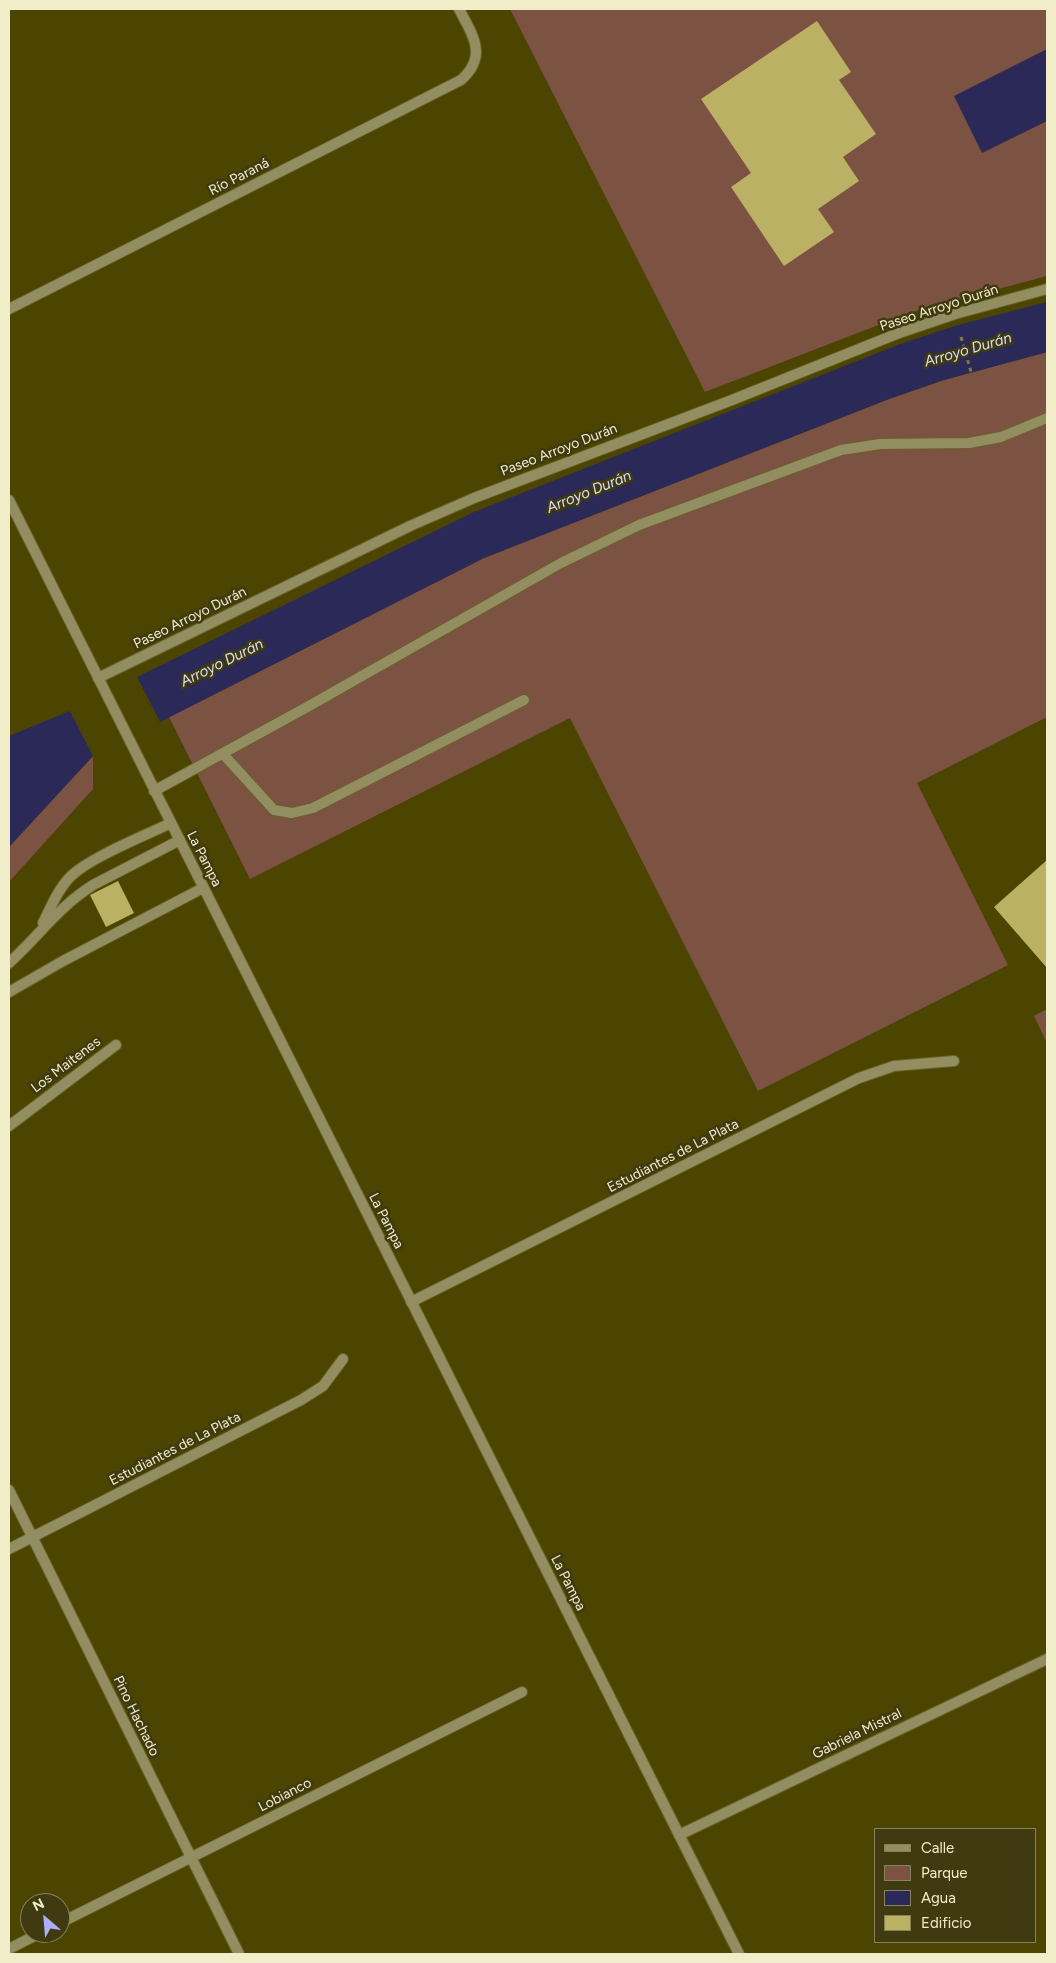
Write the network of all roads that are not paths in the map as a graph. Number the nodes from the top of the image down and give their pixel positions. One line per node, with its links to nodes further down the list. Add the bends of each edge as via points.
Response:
1 (459, 9): 3 (street, Río Paraná, via 477,53 469,73 451,87)
2 (1047, 289): 6 (street, Paseo Arroyo Durán, via 917,327 474,498)
3 (9, 309)
4 (1047, 418): 8 (street, via 1001,437 970,443 880,444 841,450 640,525 560,563)
5 (9, 500): 6 (street, La Pampa)
6 (98, 678): 9 (street, La Pampa)
7 (524, 700): 8 (street, via 313,808 292,813 274,810)
8 (223, 754): 9 (street)
9 (154, 791): 10 (street, La Pampa)
10 (171, 823): 11 (street, La Pampa); 13 (street, via 81,869 65,883)
11 (180, 840): 12 (street, La Pampa); 13 (street, via 80,893)
12 (203, 888): 15 (street); 19 (street, La Pampa)
13 (38, 932): 14 (street)
14 (9, 962)
15 (9, 992)
16 (116, 1045): 18 (street, Los Maitenes)
17 (954, 1060): 19 (street, Estudiantes de La Plata, via 894,1066 859,1078)
18 (9, 1126)
19 (411, 1302): 26 (street, La Pampa)
20 (343, 1359): 22 (street, Estudiantes de La Plata, via 323,1386 301,1400)
21 (9, 1490): 22 (street, Pino Hachado)
22 (32, 1537): 23 (street, Estudiantes de La Plata); 27 (street, Pino Hachado)
23 (9, 1549)
24 (1047, 1659): 26 (street, Gabriela Mistral)
25 (522, 1692): 27 (street, Lobianco)
26 (679, 1835): 30 (street, La Pampa)
27 (192, 1858): 28 (street, Lobianco); 29 (street, Pino Hachado)
28 (70, 1918)
29 (239, 1954)
30 (739, 1954)

